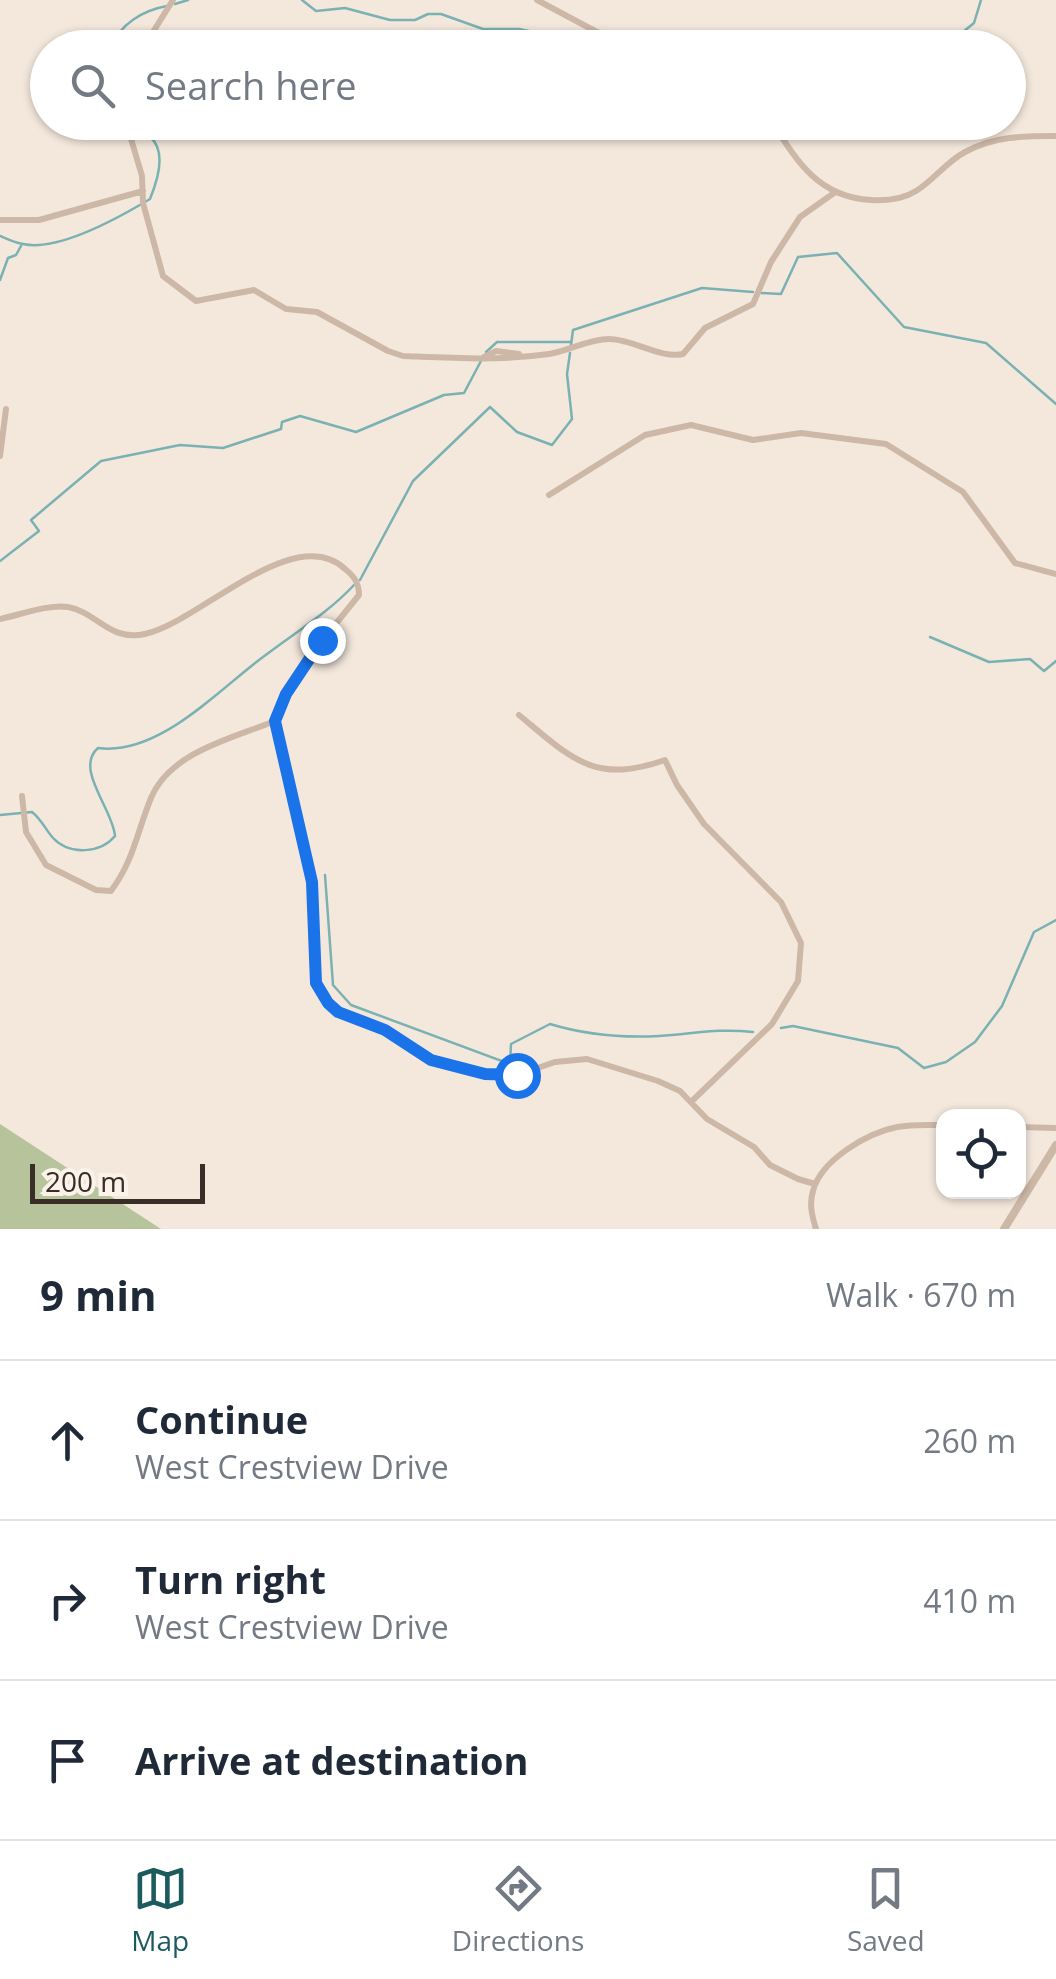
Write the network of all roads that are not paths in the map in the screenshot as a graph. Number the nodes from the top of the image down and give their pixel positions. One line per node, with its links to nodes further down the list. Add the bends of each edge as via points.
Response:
1 (170, 0): 3 (street)
2 (537, 0): 4 (street)
3 (153, 30)
4 (593, 30)
5 (1026, 136): 6 (street)
6 (1056, 136)
7 (130, 140): 10 (street)
8 (782, 140): 11 (street, via 814,180)
9 (999, 140): 11 (street, via 950,161 913,194 856,199)
10 (143, 190): 11 (street, via 163,276 196,301 254,290 403,356 500,360 599,339 683,354 705,328 753,304 800,216); 12 (street, via 40,220)
11 (834, 193)
12 (0, 220)
13 (6, 409): 14 (street)
14 (0, 456)
15 (549, 495): 16 (street, via 645,435 691,425 754,440 800,432 886,444 963,492 1015,563)
16 (1056, 574)
17 (0, 619): 19 (street, via 62,606 105,629 143,635 274,566 308,556 332,559 355,579 359,595 309,657)
18 (519, 715): 21 (street, via 572,759 596,768 638,770 666,760 704,824 781,902 801,944 798,981 772,1024)
19 (275, 721): 20 (street, via 194,754 166,774 111,891 46,865 26,832); 21 (street, via 312,882 316,983 328,1003 438,1062 497,1076 587,1059 670,1086)
20 (22, 796)
21 (692, 1101): 26 (street, via 707,1120 754,1147 770,1165)
22 (936, 1125): 26 (street, via 870,1136 826,1168)
23 (1026, 1127): 24 (street)
24 (1056, 1128)
25 (1056, 1146): 28 (street)
26 (816, 1184): 27 (street)
27 (816, 1229)
28 (1004, 1229)

